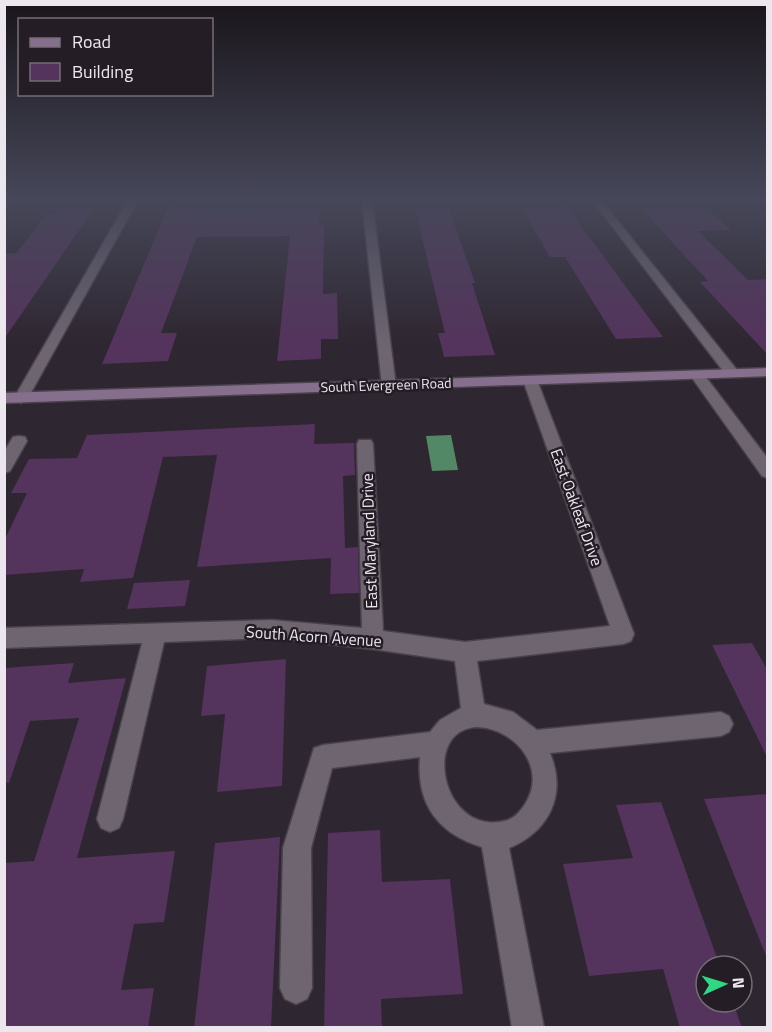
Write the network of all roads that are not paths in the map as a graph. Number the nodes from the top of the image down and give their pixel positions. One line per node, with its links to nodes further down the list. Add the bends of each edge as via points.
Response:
1 (106, 248): 10 (street)
2 (373, 248): 8 (street)
3 (634, 248): 5 (street)
4 (768, 372): 5 (street, South Evergreen Road)
5 (732, 373): 6 (street, South Evergreen Road)
6 (697, 375): 7 (street, South Evergreen Road); 14 (street)
7 (530, 380): 8 (street, South Evergreen Road); 16 (street, East Oakleaf Drive)
8 (389, 386): 10 (street, South Evergreen Road)
9 (4, 398): 10 (street, South Evergreen Road)
10 (21, 398)
11 (19, 441): 13 (street)
12 (365, 444): 18 (street, East Maryland Drive)
13 (4, 467)
14 (768, 472)
15 (155, 633): 17 (street, South Acorn Avenue); 18 (street, South Acorn Avenue, via 272,629); 24 (street)
16 (623, 634): 19 (street, South Acorn Avenue)
17 (4, 638)
18 (373, 639): 19 (street, South Acorn Avenue)
19 (465, 652): 20 (street)
20 (474, 715): 22 (street, via 459,719); 23 (street, via 506,720)
21 (721, 724): 23 (street)
22 (436, 743): 25 (street, via 431,777 446,812 477,834); 26 (street, via 323,757 297,848)
23 (532, 743): 25 (street, via 541,760 544,795 526,825 512,834)
24 (110, 819)
25 (494, 837): 27 (street)
26 (296, 987)
27 (528, 1028)

